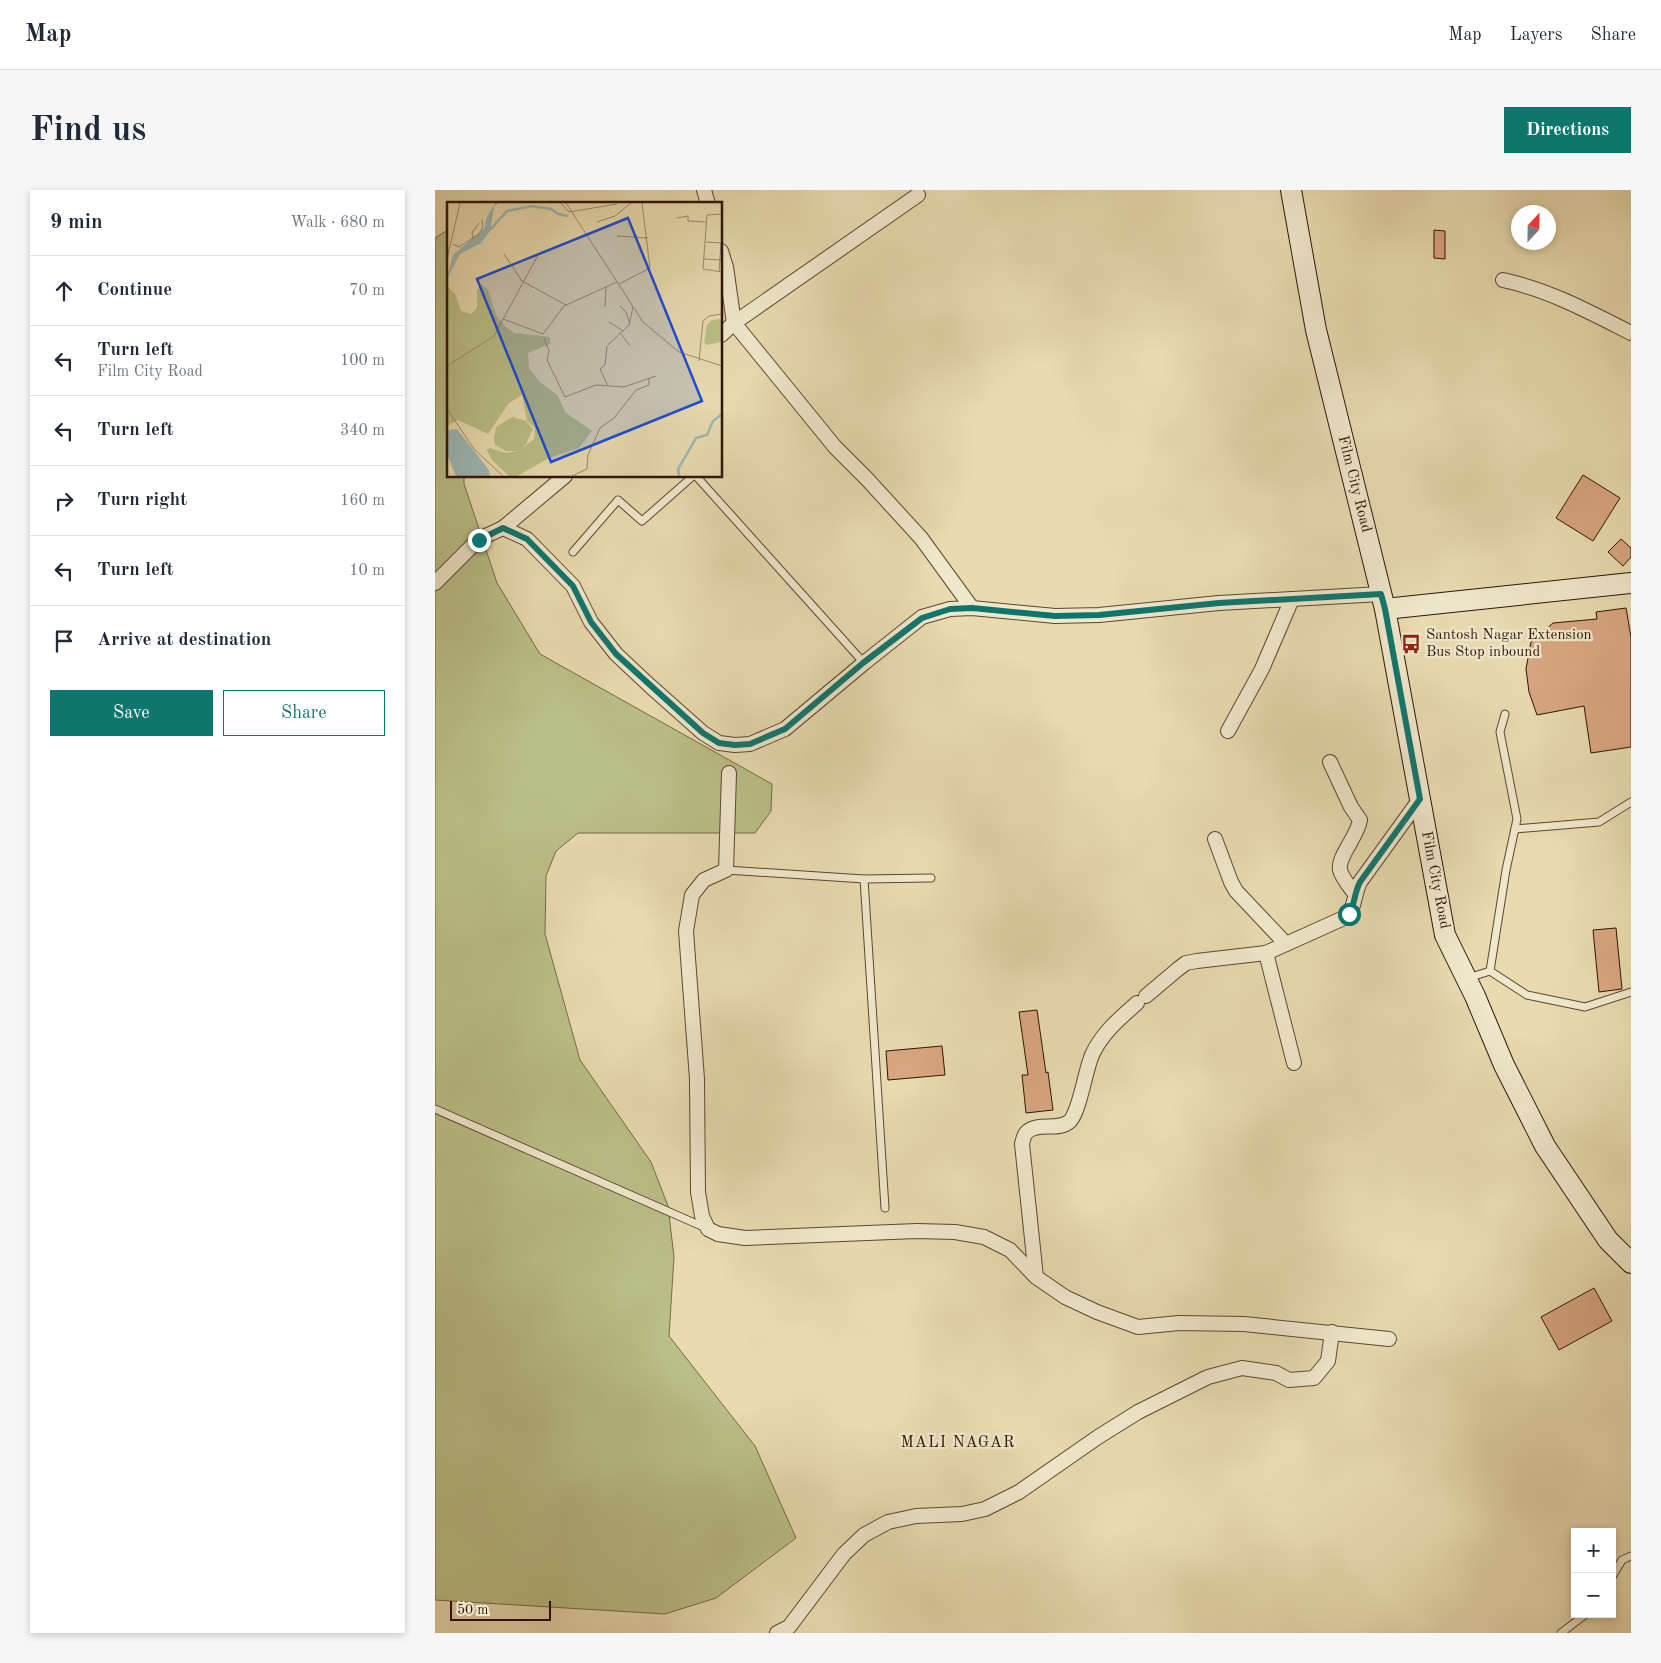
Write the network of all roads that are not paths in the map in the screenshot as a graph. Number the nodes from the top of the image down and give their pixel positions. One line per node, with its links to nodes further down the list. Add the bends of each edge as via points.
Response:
1 (1291, 190): 16 (street, Film City Road, via 1316,330)
2 (918, 195): 5 (street)
3 (723, 258): 5 (street)
4 (1503, 280): 7 (street, via 1569,302)
5 (734, 323): 6 (street); 17 (street, via 835,447 921,538)
6 (723, 333)
7 (1631, 333)
8 (563, 478): 11 (street)
9 (692, 478): 12 (lane, via 642,522 618,500)
10 (696, 478): 18 (lane)
11 (503, 528): 13 (street, via 479,540); 18 (street, via 527,539 573,586 591,622 616,654 703,733 719,743 750,744 785,729)
12 (573, 552)
13 (435, 583)
14 (1631, 583): 16 (street)
15 (1292, 599): 16 (street); 17 (street, via 1099,615 1055,616); 20 (street, via 1262,669)
16 (1383, 602): 23 (street, Film City Road)
17 (972, 608): 18 (street, via 950,609 922,618)
18 (863, 663)
19 (1505, 714): 25 (lane, via 1500,732 1517,819)
20 (1228, 731)
21 (1330, 762): 30 (street, via 1360,820 1359,829 1339,863 1340,872)
22 (729, 773): 27 (street)
23 (1420, 799): 30 (street, via 1360,882); 34 (street, Film City Road, via 1445,935)
24 (1631, 802): 25 (lane, via 1599,822)
25 (1515, 829): 33 (lane)
26 (1215, 839): 31 (street, via 1237,891)
27 (726, 870): 29 (lane); 39 (street, via 705,880 692,895 686,931 697,1079 698,1192 702,1216)
28 (931, 878): 29 (lane)
29 (864, 879): 38 (lane)
30 (1355, 894): 31 (street, via 1352,910 1346,917)
31 (1286, 944): 32 (street)
32 (1266, 953): 36 (street); 41 (street, via 1187,963 1109,1027 1091,1056 1075,1112 1069,1121 1031,1129 1025,1134 1022,1144)
33 (1490, 972): 34 (lane); 35 (lane, via 1527,995 1585,1007)
34 (1467, 978): 40 (street, Film City Road, via 1504,1065 1545,1146 1608,1240)
35 (1631, 992)
36 (1294, 1063)
37 (435, 1109): 39 (lane)
38 (885, 1208)
39 (709, 1229): 41 (street, via 745,1238 955,1232 984,1237 1010,1250)
40 (1631, 1263)
41 (1036, 1277): 42 (street, via 1065,1297 1138,1327 1179,1323 1244,1324)
42 (1332, 1332): 43 (street); 47 (street, via 1328,1361 1314,1378 1289,1380 1276,1373 1242,1368 1208,1377 1138,1412 1019,1492 985,1509 888,1522 864,1535 844,1554 794,1622)
43 (1389, 1339)
44 (1631, 1556): 45 (lane, via 1622,1560)
45 (1614, 1573)
46 (1581, 1618): 48 (lane)
47 (777, 1633)
48 (1561, 1633)

